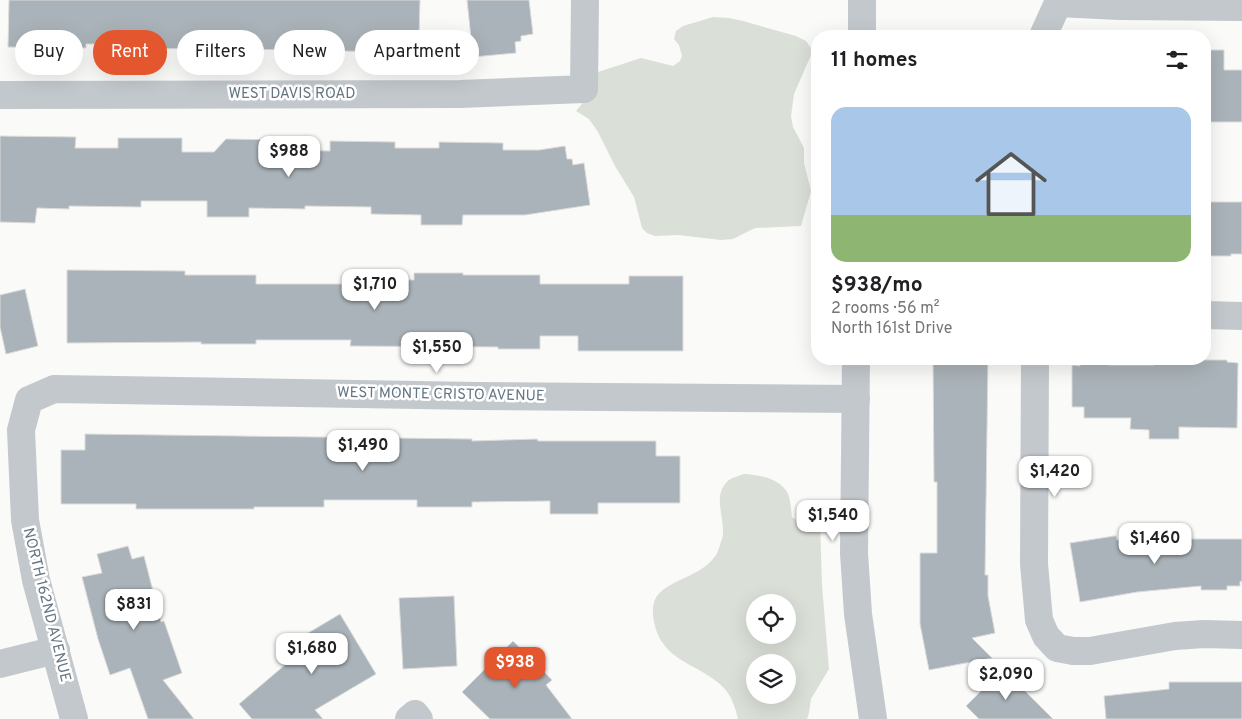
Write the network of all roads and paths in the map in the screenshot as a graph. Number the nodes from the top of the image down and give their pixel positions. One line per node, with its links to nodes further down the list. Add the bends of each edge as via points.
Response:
1 (584, 0): 6 (street, WEST DAVIS ROAD, via 584,89 451,94)
2 (862, 0): 4 (street)
3 (1242, 7): 5 (street, via 1058,3)
4 (862, 30)
5 (1046, 30)
6 (0, 95)
7 (1211, 315): 8 (street)
8 (1242, 316)
9 (856, 365): 11 (street)
10 (1035, 365): 13 (street, via 1036,596 1039,620 1046,636 1056,648 1090,651 1175,636)
11 (856, 399): 12 (street, WEST MONTE CRISTO AVENUE, via 54,389); 17 (street, via 855,562 858,614)
12 (29, 400): 14 (street, NORTH 162ND AVENUE, via 21,430 25,520 36,580)
13 (1242, 635)
14 (56, 650): 15 (street); 16 (street, NORTH 162ND AVENUE)
15 (0, 664)
16 (74, 719)
17 (873, 719)

